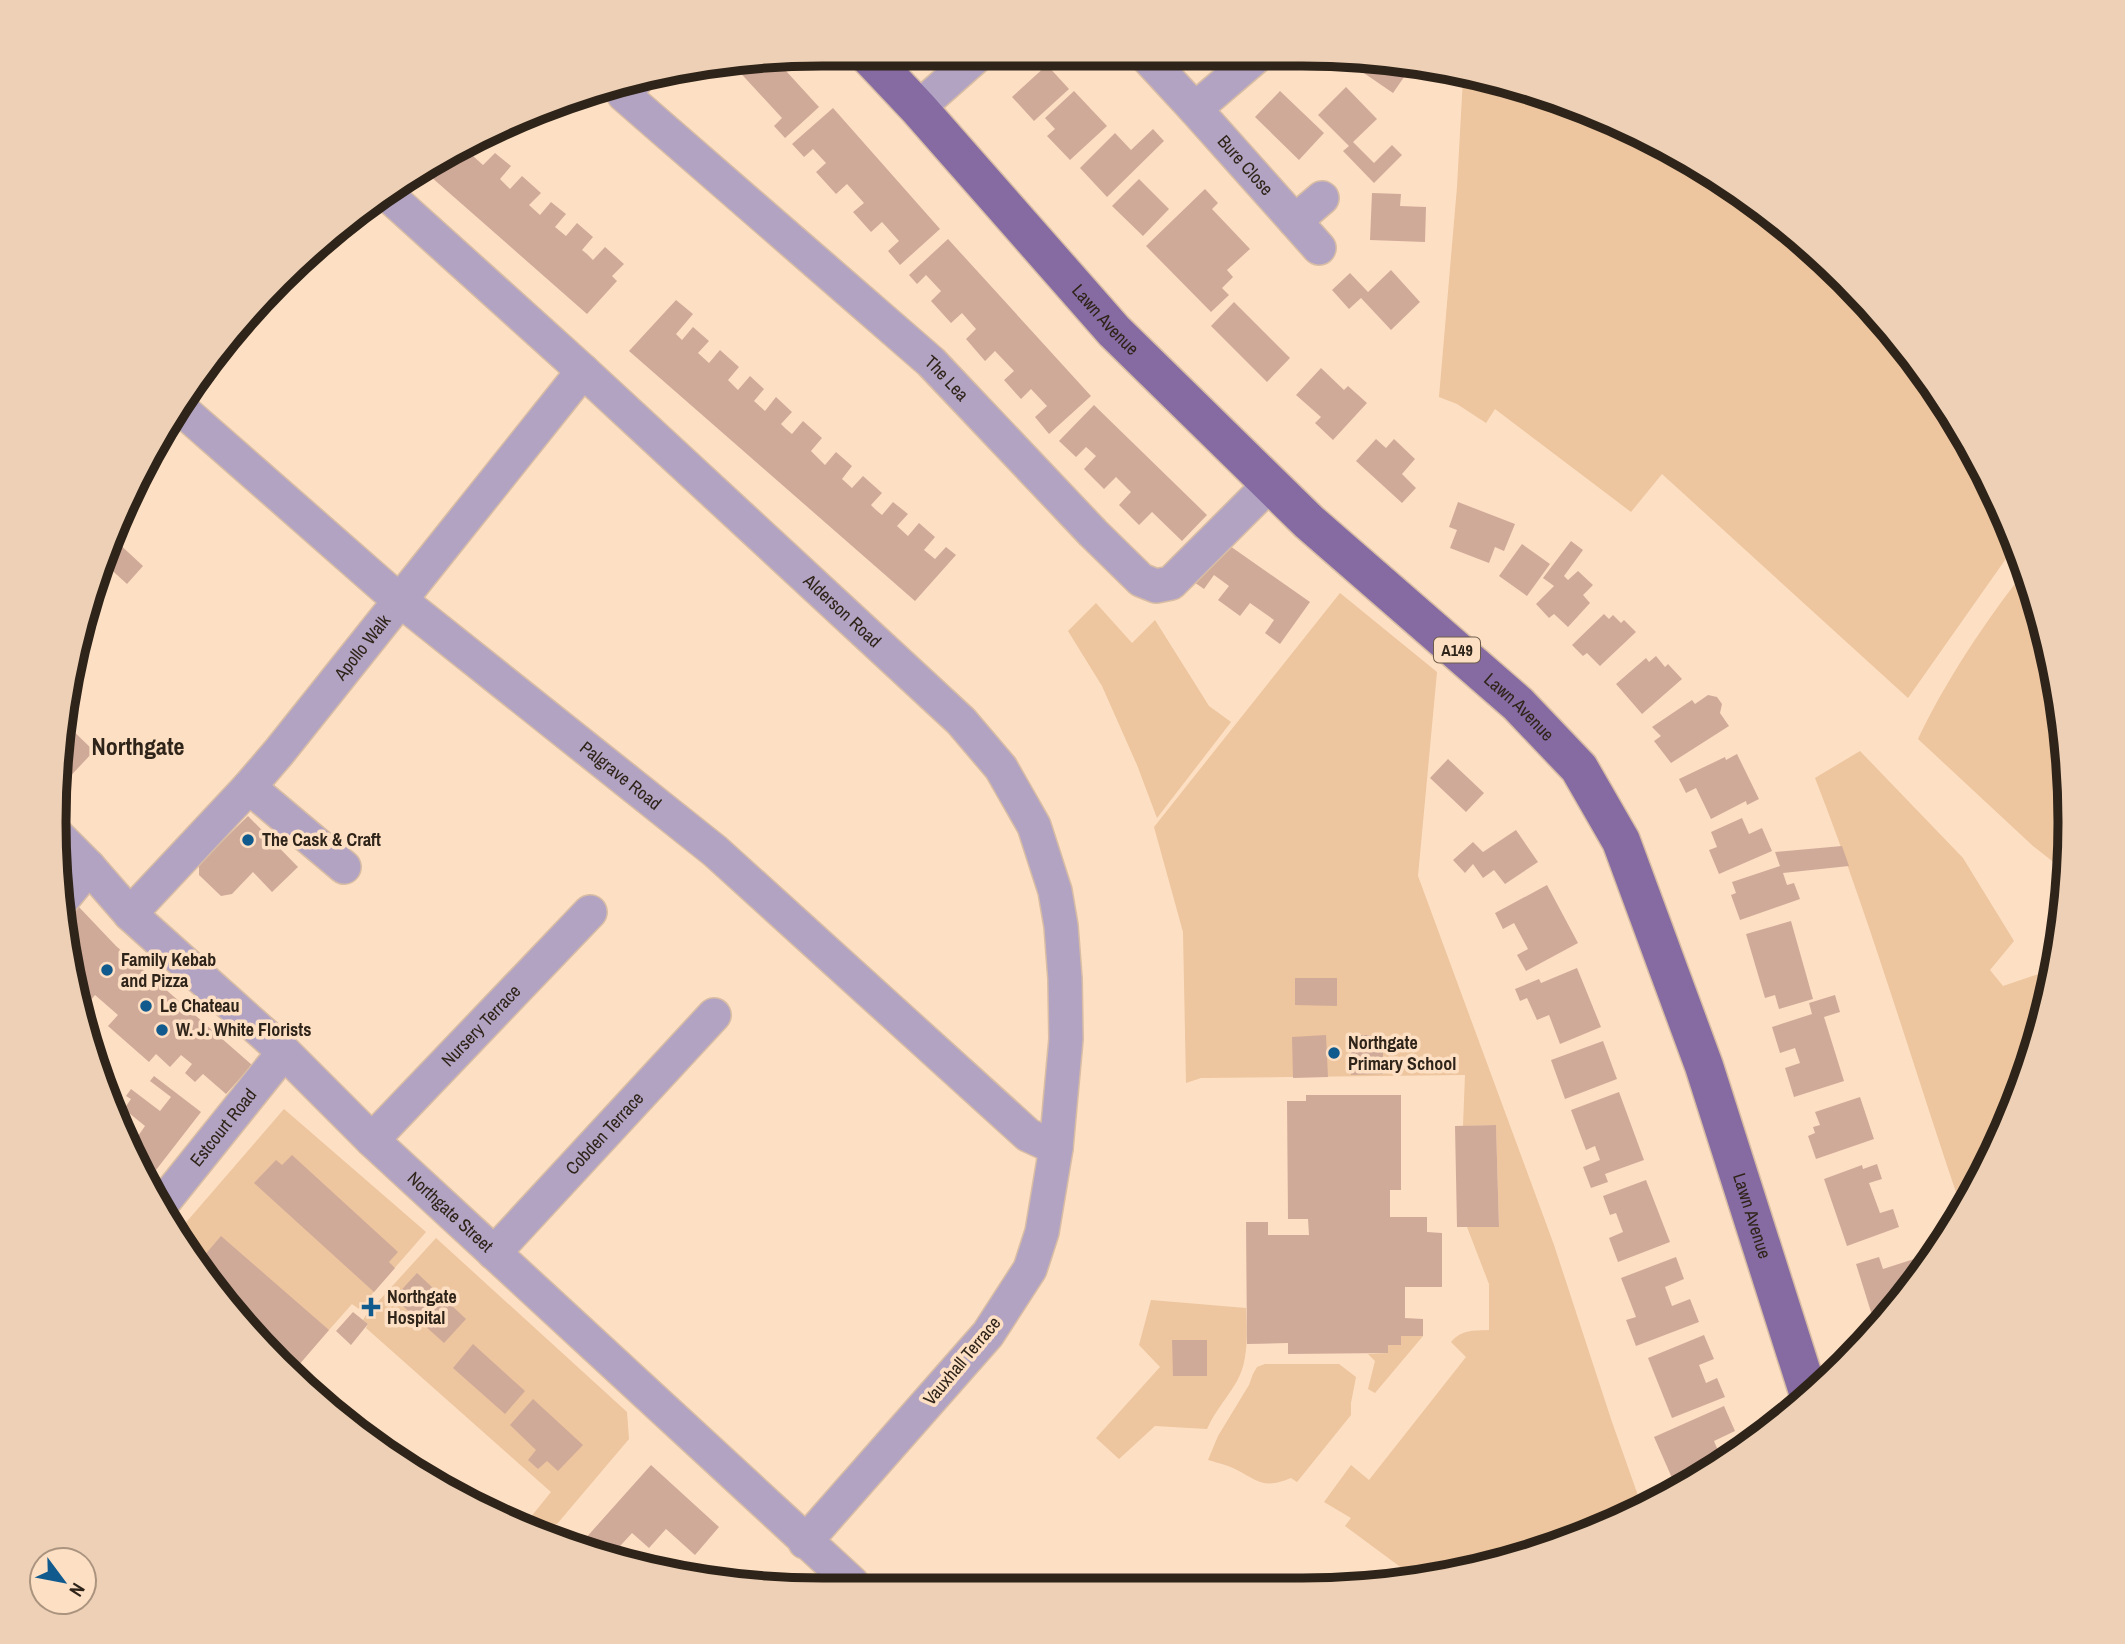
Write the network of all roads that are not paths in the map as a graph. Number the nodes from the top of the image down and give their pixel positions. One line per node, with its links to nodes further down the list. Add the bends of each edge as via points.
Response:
1 (878, 66): 6 (main road, Lawn Avenue / A149)
2 (966, 66): 6 (street)
3 (1154, 66): 7 (street, Bure Close)
4 (1245, 66): 7 (street)
5 (627, 92): 14 (street, The Lea, via 624,95 931,362 1141,580 1156,586 1171,583)
6 (918, 108): 14 (main road, Lawn Avenue / A149, via 1114,331)
7 (1195, 109): 10 (street, Bure Close)
8 (1322, 198): 10 (street)
9 (394, 200): 12 (street, Alderson Road)
10 (1295, 221): 11 (street, Bure Close)
11 (1319, 248)
12 (583, 371): 15 (street, Apollo Walk); 26 (street, Alderson Road, via 961,721 1001,768 1034,826 1061,926 1066,1039)
13 (187, 414): 15 (street, Palgrave Road)
14 (1270, 484): 29 (main road, Lawn Avenue / A149, via 1518,704 1579,768 1621,841 1704,1066)
15 (400, 600): 16 (street, Apollo Walk); 26 (street, Palgrave Road, via 715,852 1028,1135)
16 (249, 787): 19 (street); 22 (street, Apollo Walk)
17 (67, 846): 18 (street, Northgate Street)
18 (89, 867): 20 (street); 22 (street, Northgate Street)
19 (344, 867)
20 (70, 890)
21 (590, 912): 25 (street, Nursery Terrace)
22 (130, 914): 24 (street, Northgate Street)
23 (714, 1015): 28 (street, Cobden Terrace)
24 (284, 1052): 25 (street, Northgate Street); 27 (street, Estcourt Road)
25 (372, 1140): 28 (street, Northgate Street)
26 (1056, 1148): 30 (street, Vauxhall Terrace, via 1042,1232 1030,1269 988,1334)
27 (167, 1198)
28 (494, 1253): 30 (street, Northgate Street)
29 (1807, 1385)
30 (805, 1542): 31 (street, Northgate Street)
31 (846, 1578)

